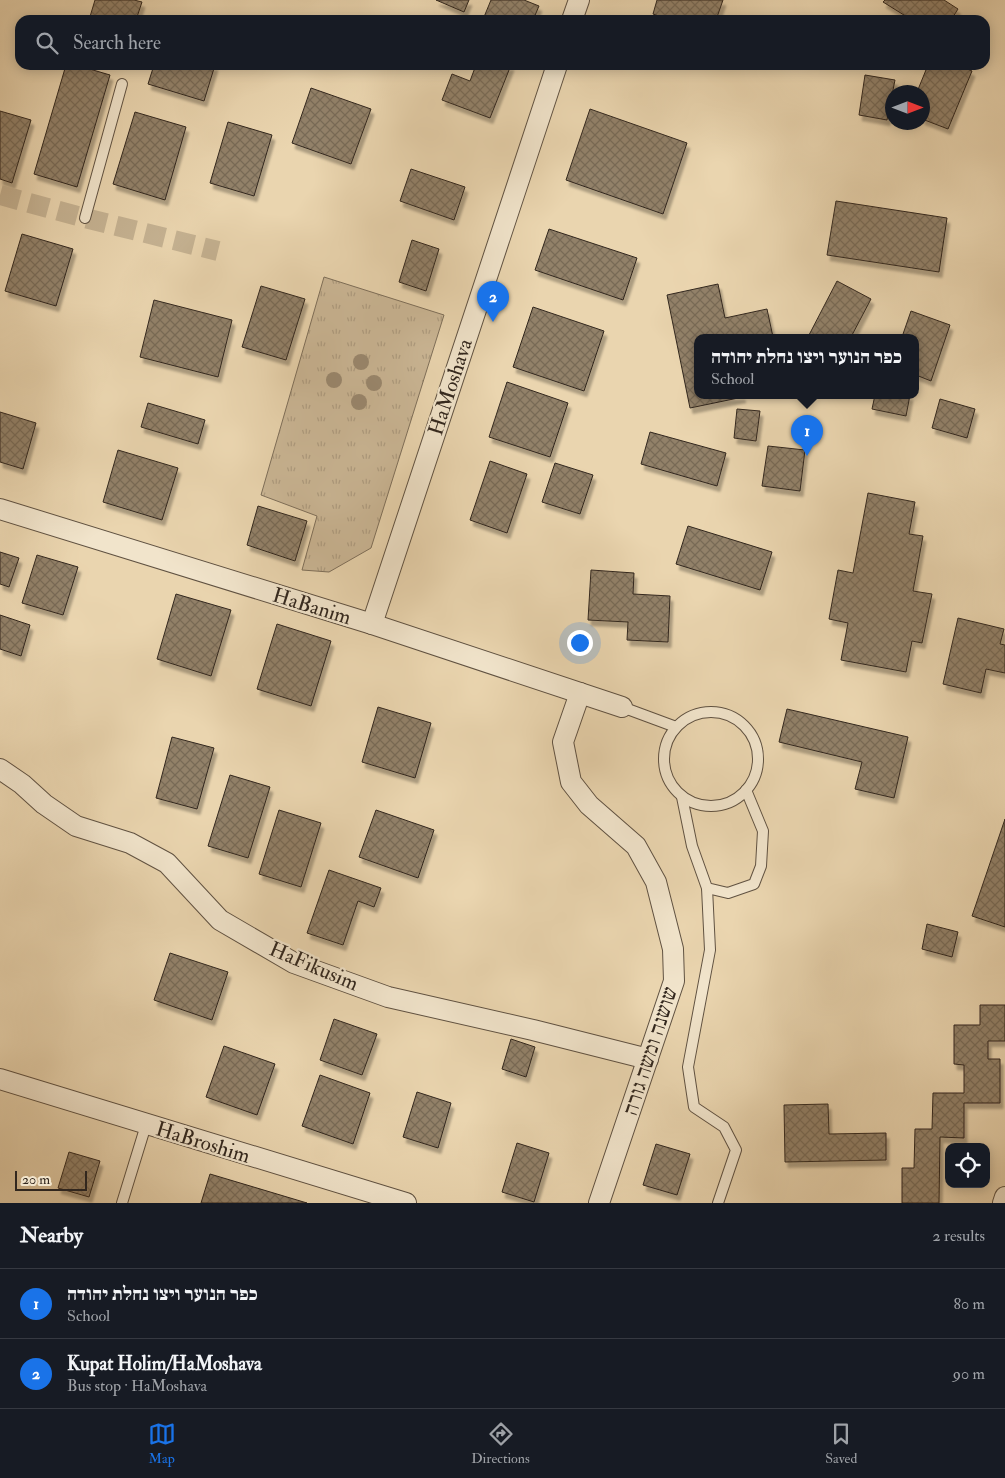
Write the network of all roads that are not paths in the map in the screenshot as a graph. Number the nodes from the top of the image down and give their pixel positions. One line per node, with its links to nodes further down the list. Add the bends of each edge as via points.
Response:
1 (579, 0): 2 (street)
2 (574, 15)
3 (556, 70): 7 (street, HaMoshava)
4 (122, 84): 5 (lane)
5 (85, 218)
6 (0, 509): 7 (street, HaBanim)
7 (372, 624): 8 (street, HaBanim)
8 (580, 693): 9 (street, HaBanim); 15 (street, שושנה ומשה גורה, via 563,742 571,782 589,806 636,846 656,882 673,948 674,981)
9 (622, 707): 10 (lane)
10 (676, 727): 12 (lane, via 702,712 718,712 733,717 745,727 754,740 758,755 757,770); 13 (lane, via 667,741 665,771)
11 (0, 768): 15 (street, HaFikusim, via 76,826 130,843 167,863 220,920 294,962 388,997)
12 (746, 790): 13 (lane, via 727,804 712,807); 14 (lane, via 763,831 761,866 754,884 728,892)
13 (682, 797): 14 (lane, via 692,846)
14 (707, 888): 22 (lane, via 710,950 688,1067 694,1107 724,1127 736,1150)
15 (648, 1058): 21 (street, שושנה ומשה גורה)
16 (0, 1079): 17 (street, HaBroshim)
17 (146, 1125): 19 (lane); 20 (street, HaBroshim)
18 (1005, 1198): 23 (street)
19 (122, 1203)
20 (406, 1203)
21 (598, 1203)
22 (718, 1203)
23 (1003, 1203)

